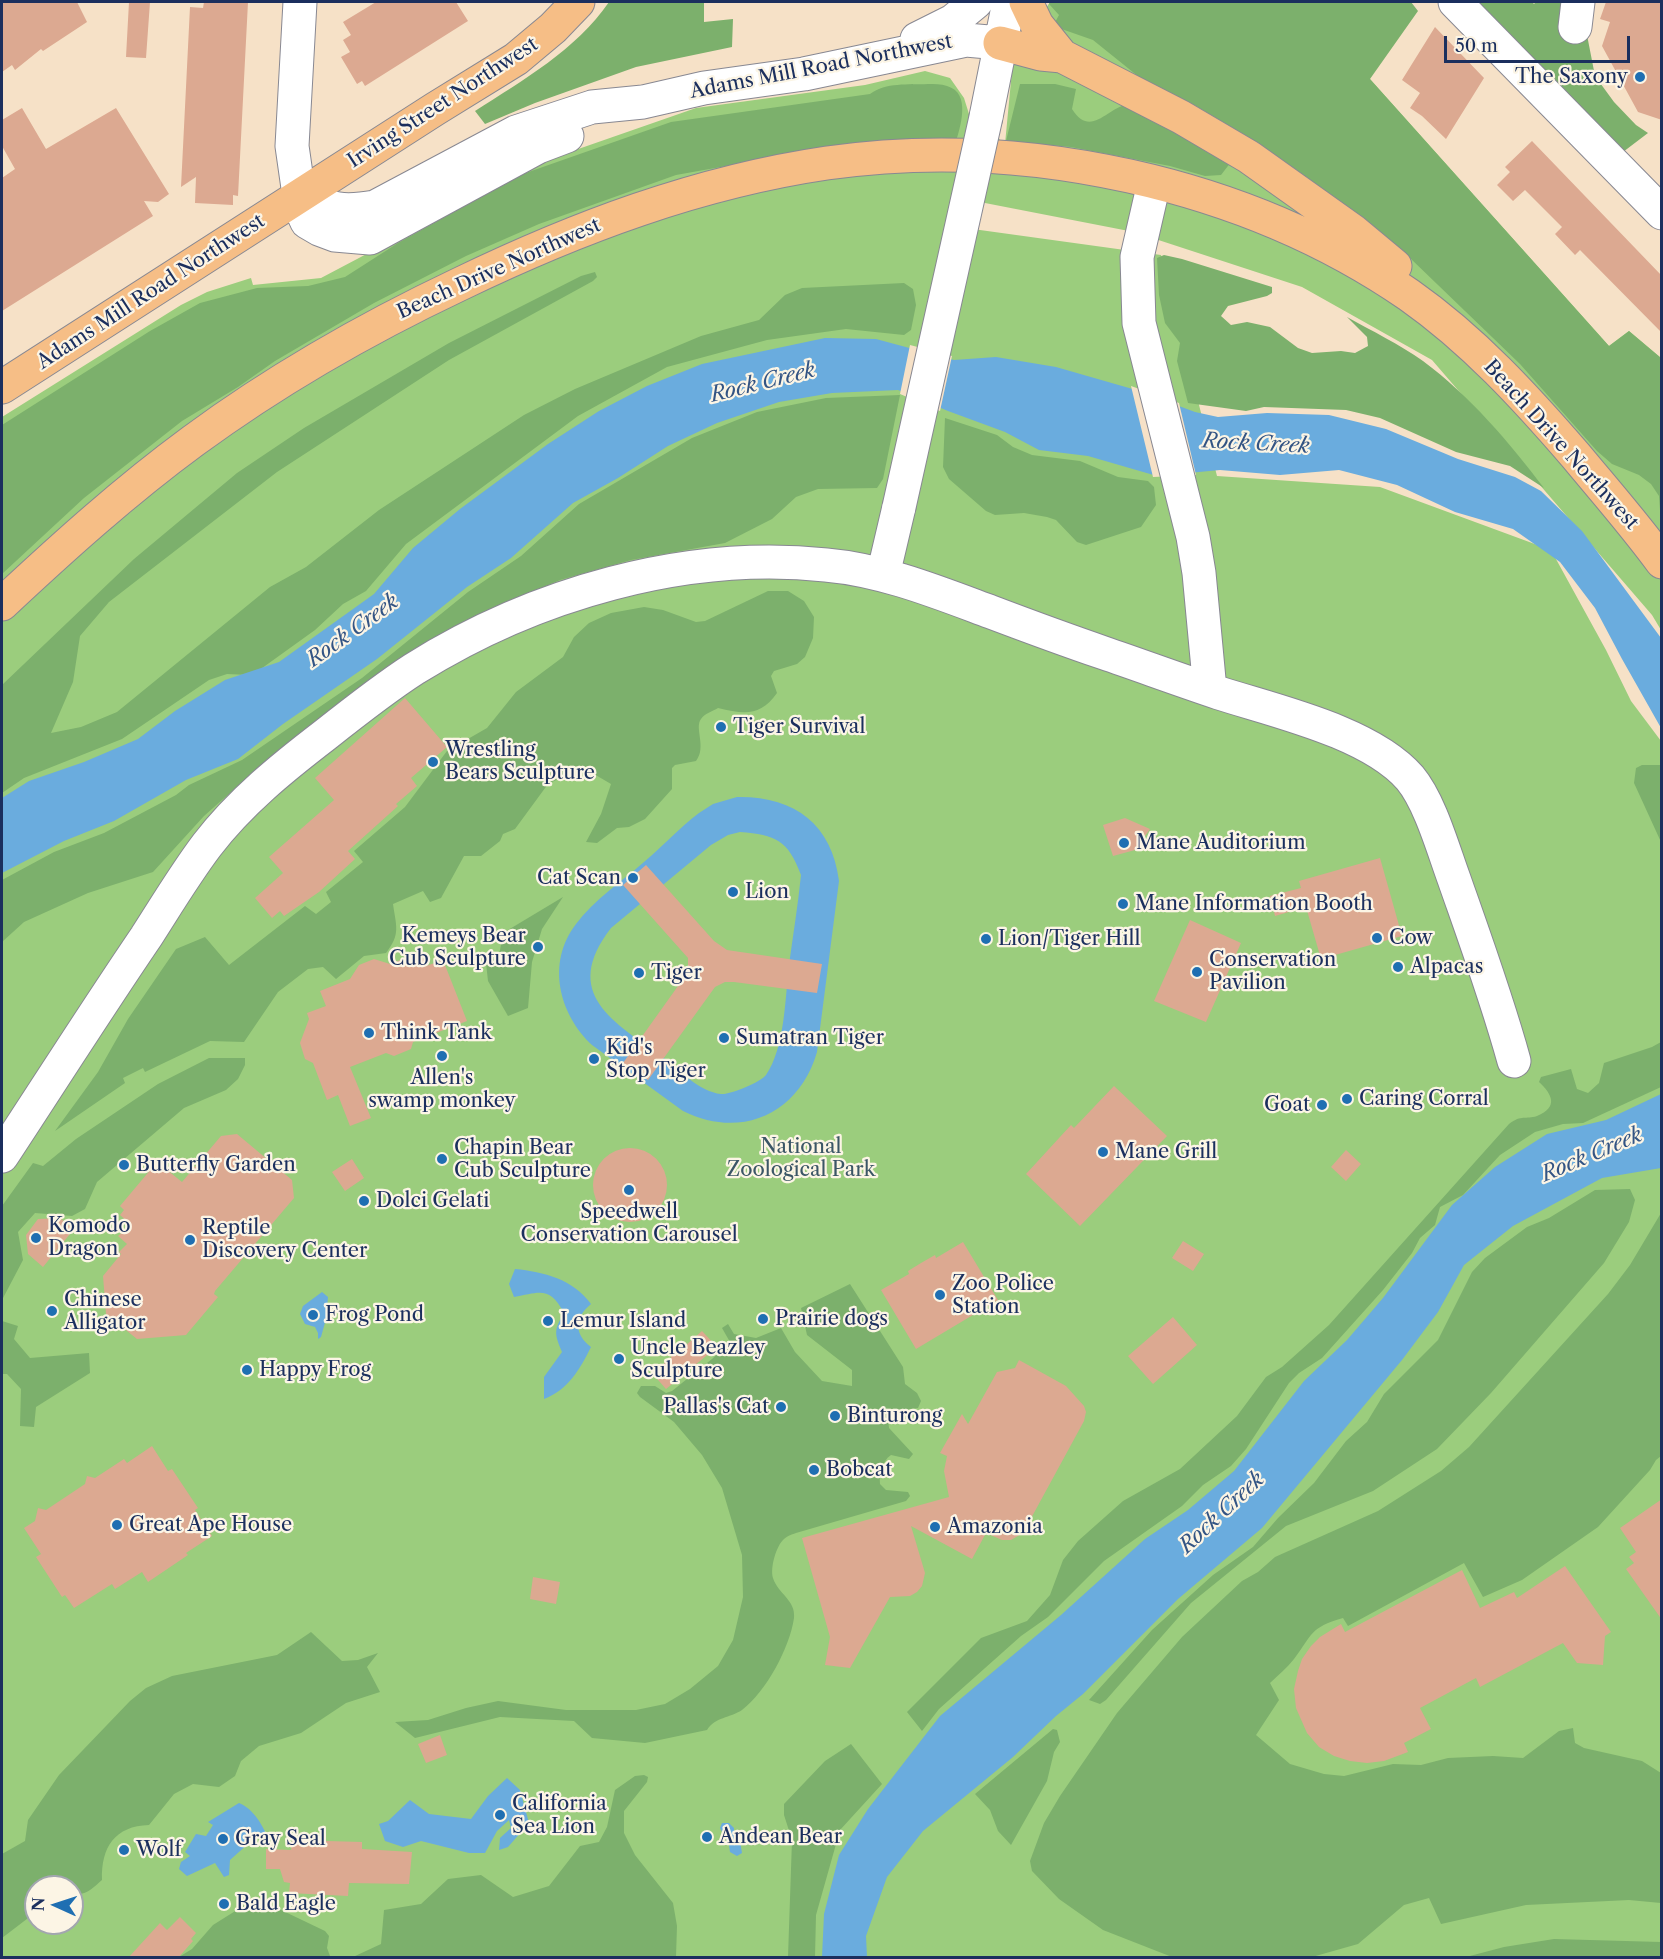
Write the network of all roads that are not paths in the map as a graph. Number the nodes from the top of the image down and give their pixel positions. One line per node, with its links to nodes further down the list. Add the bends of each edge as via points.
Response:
1 (300, 2): 11 (street, via 292,146)
2 (578, 2): 11 (main road, Irving Street Northwest, via 516,59)
3 (976, 2): 9 (street, via 952,21)
4 (1009, 2): 7 (street)
5 (1026, 2): 8 (main road, via 1037,25)
6 (1455, 2): 12 (street)
7 (1000, 43): 8 (main road); 9 (street, Adams Mill Road Northwest, via 966,40); 16 (street, bridge)
8 (1062, 56): 13 (main road, via 1181,117 1284,180 1392,263)
9 (866, 62): 11 (street, Adams Mill Road Northwest, via 704,88 643,102 597,126 538,147 370,238 335,235 307,222)
10 (1154, 183): 13 (main road, Beach Drive Northwest, via 1262,217 1316,240 1400,290); 17 (main road, Beach Drive Northwest, via 1089,169 1006,159 859,159 718,185 585,228 428,299 280,381 152,472); 18 (street, via 1137,257 1139,323 1193,537)
11 (300, 196): 14 (main road, Adams Mill Road Northwest)
12 (1662, 213)
13 (1463, 337): 15 (main road, Beach Drive Northwest, via 1547,423)
14 (2, 387)
15 (1662, 562)
16 (883, 575): 18 (street); 20 (street, via 783,562 683,567 567,597 491,626 389,685 270,777 209,843)
17 (2, 604)
18 (1210, 690): 19 (street, via 1338,732 1390,760 1412,780 1433,820)
19 (1514, 1061)
20 (2, 1156)

